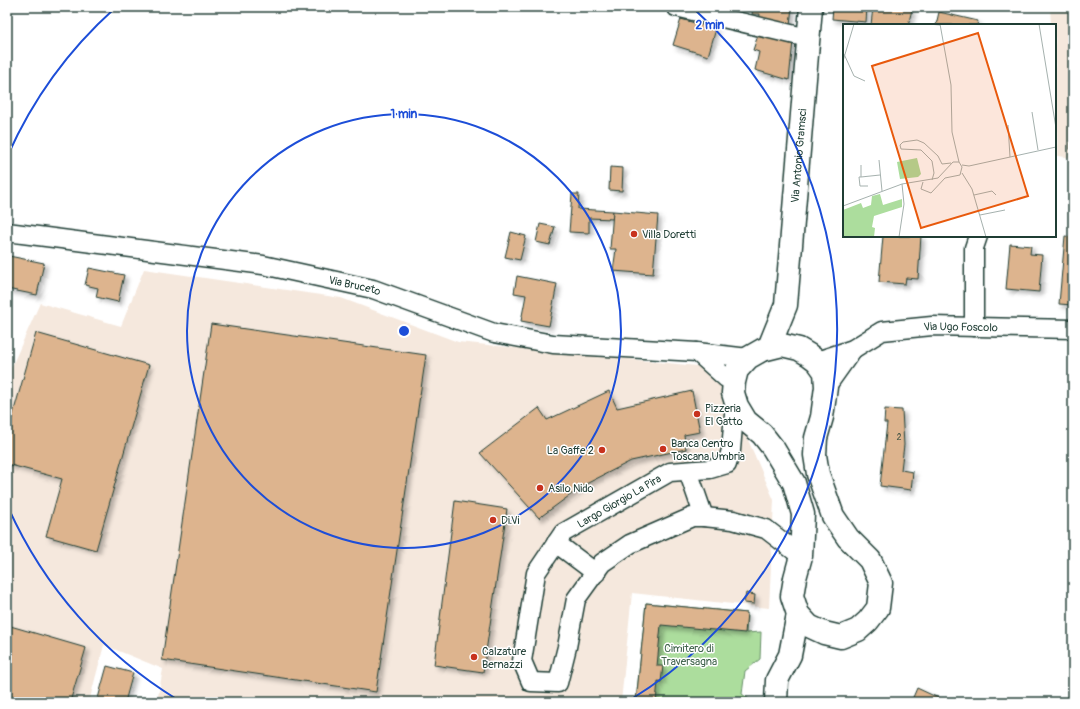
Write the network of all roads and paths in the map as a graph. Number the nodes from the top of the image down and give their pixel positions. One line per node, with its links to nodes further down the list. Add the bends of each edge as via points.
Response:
1 (676, 7): 3 (street)
2 (811, 7): 3 (street, Via Antonio Gramsci)
3 (808, 38): 6 (street, Via Antonio Gramsci)
4 (7, 232): 11 (street, Via Bruceto, via 270,267 373,289 494,333 553,344)
5 (978, 237): 7 (street, via 974,248)
6 (786, 305): 9 (street, Via Antonio Gramsci); 12 (street, Via Antonio Gramsci)
7 (974, 327): 8 (street, Via Ugo Foscolo); 10 (street, Via Ugo Foscolo, via 932,326 882,331)
8 (1073, 329)
9 (769, 347): 12 (street, via 782,345); 13 (street)
10 (853, 349): 12 (street, Via Ugo Foscolo); 15 (street, Via Ugo Foscolo)
11 (697, 352): 13 (street, Via Bruceto); 14 (street)
12 (808, 355): 15 (street, Via Antonio Gramsci, via 825,372)
13 (748, 358): 14 (street, via 737,370)
14 (734, 382): 16 (street, via 733,393)
15 (826, 387): 23 (street, Via Antonio Gramsci, via 816,438 818,474 833,516 848,538 870,560 880,583 878,608 858,630 841,637)
16 (737, 406): 17 (street, Largo Giorgio La Pira, via 727,464); 20 (street, via 746,421 762,434 773,448 794,483 802,514)
17 (688, 471): 18 (street); 19 (street, Largo Giorgio La Pira, via 670,472 563,533)
18 (704, 517): 20 (street, Largo Giorgio La Pira, via 733,520 766,529); 21 (street, Largo Giorgio La Pira, via 692,517 630,544 602,563)
19 (556, 543): 21 (street); 21 (street, Largo Giorgio La Pira, via 536,573 522,661 531,682 558,683 576,600)
20 (801, 556): 22 (street, via 792,596)
21 (596, 573)
22 (798, 614): 23 (street, Via Antonio Gramsci, via 809,626); 24 (street)
23 (824, 633): 24 (street)
24 (790, 655): 25 (street, via 777,680)
25 (776, 702)

